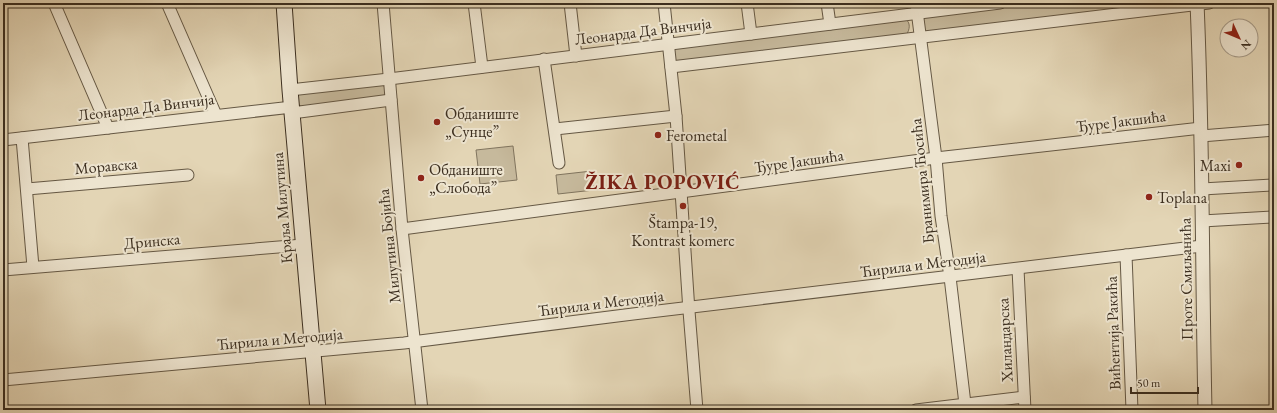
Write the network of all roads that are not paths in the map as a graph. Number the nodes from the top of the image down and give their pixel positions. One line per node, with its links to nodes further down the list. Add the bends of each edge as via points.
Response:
1 (54, 3): 27 (street)
2 (167, 3): 25 (street)
3 (284, 3): 22 (main road, Краља Милутина)
4 (383, 3): 21 (street, Милутина Бојића)
5 (474, 3): 19 (street)
6 (570, 3): 17 (street)
7 (664, 3): 16 (street)
8 (747, 3): 14 (street)
9 (828, 3): 13 (street)
10 (1000, 3): 12 (street, Леонарда Да Винчија)
11 (1201, 3): 15 (street); 30 (street, Проте Смиљанића)
12 (916, 8): 13 (street, Леонарда Да Винчија); 15 (street, Бранимира Ћосића)
13 (830, 24): 14 (street, Леонарда Да Винчија)
14 (751, 34): 16 (street, Леонарда Да Винчија)
15 (920, 37): 20 (street); 33 (street, Бранимира Ћосића)
16 (668, 43): 17 (street, Леонарда Да Винчија); 20 (street)
17 (576, 56): 18 (street, Леонарда Да Винчија)
18 (544, 59): 19 (street, Леонарда Да Винчија); 28 (street)
19 (482, 67): 21 (street, Леонарда Да Винчија)
20 (671, 67): 26 (street)
21 (389, 79): 22 (street, Леонарда Да Винчија); 23 (street, Милутина Бојића)
22 (290, 90): 24 (main road, Краља Милутина)
23 (391, 100): 24 (street, Леонарда Да Винчија); 42 (street, Милутина Бојића)
24 (292, 110): 25 (street, Леонарда Да Винчија); 43 (main road, Краља Милутина)
25 (216, 115): 27 (street, Леонарда Да Винчија)
26 (676, 116): 28 (street); 39 (street)
27 (108, 128): 31 (street, Леонарда Да Винчија)
28 (555, 129): 34 (street)
29 (1274, 130): 30 (street, Ђуре Јакшића)
30 (1201, 132): 33 (street, Ђуре Јакшића); 38 (street, Проте Смиљанића)
31 (22, 138): 32 (street, Леонарда Да Винчија); 37 (street)
32 (3, 140)
33 (936, 158): 39 (street, Ђуре Јакшића); 49 (street, Бранимира Ћосића)
34 (559, 163)
35 (188, 175): 37 (street, Моравска)
36 (1274, 185): 38 (street)
37 (27, 189): 46 (street)
38 (1202, 189): 41 (street, Проте Смиљанића)
39 (681, 192): 42 (street, Ђуре Јакшића); 50 (street)
40 (1274, 217): 41 (street)
41 (1202, 221): 44 (street, Проте Смиљанића)
42 (402, 229): 51 (street, Милутина Бојића)
43 (303, 245): 46 (street, Дринска); 52 (main road, Краља Милутина)
44 (1202, 246): 45 (street, Ћирила и Методија); 62 (street, Проте Смиљанића)
45 (1126, 255): 47 (street, Ћирила и Методија); 61 (street, Вићентија Ракића)
46 (33, 267): 48 (street, Дринска)
47 (1018, 268): 49 (street, Ћирила и Методија); 54 (street, Хиландарска)
48 (3, 270)
49 (950, 277): 50 (street, Ћирила и Методија); 55 (street, Бранимира Ћосића)
50 (688, 308): 51 (street, Ћирила и Методија); 58 (street)
51 (415, 342): 52 (street, Ћирила и Методија); 57 (street, Милутина Бојића)
52 (313, 352): 53 (street, Ћирила и Методија); 56 (main road, Краља Милутина)
53 (3, 380)
54 (1024, 397): 55 (street); 60 (street, Хиландарска)
55 (965, 404): 59 (street)
56 (318, 410)
57 (422, 410)
58 (697, 410)
59 (916, 410)
60 (1025, 410)
61 (1132, 410)
62 (1205, 410)

